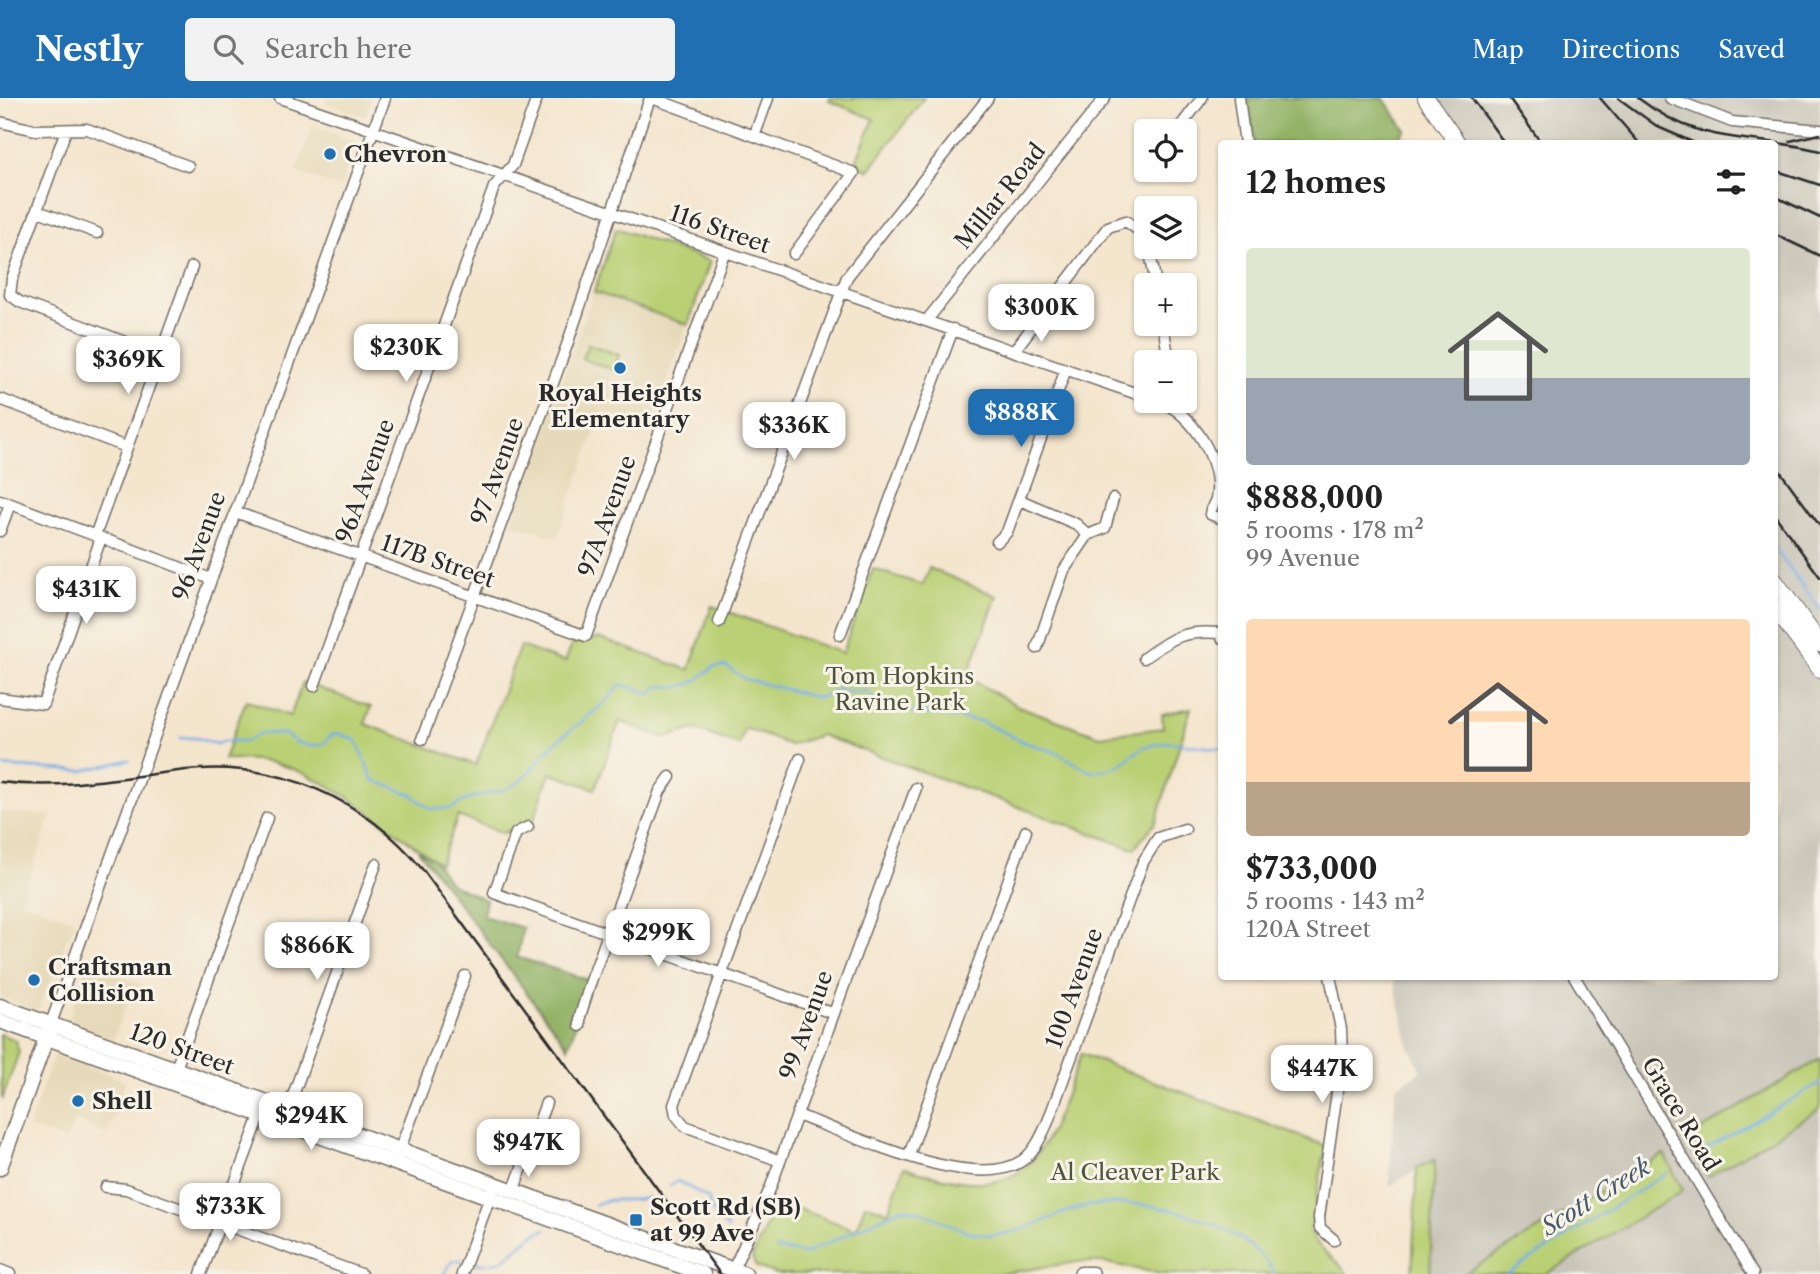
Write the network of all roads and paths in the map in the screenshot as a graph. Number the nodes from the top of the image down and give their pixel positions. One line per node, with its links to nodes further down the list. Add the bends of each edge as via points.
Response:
1 (280, 98): 17 (street, 116 Street)
2 (385, 98): 17 (street, 96 Avenue)
3 (537, 98): 23 (street, 96A Avenue, via 513,165)
4 (651, 98): 18 (street); 25 (street, 97 Avenue)
5 (768, 98): 18 (street)
6 (988, 98): 31 (street, via 847,277)
7 (1105, 98): 32 (street, Millar Road)
8 (1202, 98): 13 (street)
9 (1239, 98): 19 (street)
10 (1413, 98): 20 (highway)
11 (1426, 98): 21 (highway)
12 (1670, 98): 16 (street, via 1732,122)
13 (1186, 119)
14 (0, 122): 15 (street, via 35,130)
15 (66, 130): 22 (street, via 87,129); 24 (street)
16 (1820, 130)
17 (373, 131): 23 (street, 116 Street); 46 (street, 96 Avenue)
18 (755, 134): 29 (street, via 855,173)
19 (1244, 140)
20 (1442, 140)
21 (1455, 140)
22 (188, 166)
23 (502, 177): 25 (street, 116 Street); 52 (street, 96A Avenue, via 494,187)
24 (38, 211): 27 (street); 35 (street, via 10,295)
25 (611, 213): 28 (street, 116 Street); 55 (street, 97 Avenue)
26 (1134, 227): 34 (street, via 1126,221 1108,227)
27 (97, 233)
28 (724, 253): 31 (street, 116 Street); 60 (street, 97A Avenue)
29 (794, 254)
30 (192, 267): 35 (street)
31 (840, 292): 32 (street, 116 Street); 57 (street)
32 (927, 320): 33 (street, 116 Street)
33 (953, 329): 34 (street, 116 Street); 59 (street)
34 (1014, 351): 36 (street, 116 Street)
35 (159, 355): 40 (street)
36 (1066, 369): 37 (street, 116 Street); 42 (street)
37 (1134, 393)
38 (0, 399): 40 (street)
39 (1176, 413): 41 (street, via 1200,435 1213,461)
40 (127, 447): 50 (street)
41 (1218, 494)
42 (1020, 499): 49 (street, via 1076,524); 51 (street, via 1007,532)
43 (1113, 499): 49 (street, via 1105,528)
44 (5, 502): 48 (street); 50 (street)
45 (1218, 502): 47 (street, via 1210,514)
46 (235, 512): 52 (street, 117B Street); 53 (street, 96 Avenue)
47 (1218, 517)
48 (0, 531)
49 (1088, 535): 62 (street, via 1064,570)
50 (98, 537): 53 (street); 66 (street, via 43,704)
51 (997, 542)
52 (361, 556): 55 (street, 117B Street); 65 (street, 96A Avenue)
53 (211, 579): 85 (street, 96 Avenue)
54 (1778, 586): 61 (highway)
55 (475, 596): 60 (street, 117B Street); 67 (street, 97 Avenue)
56 (1778, 612): 64 (highway)
57 (719, 622)
58 (1218, 634): 63 (street, via 1194,631 1171,638)
59 (840, 635)
60 (586, 636)
61 (1820, 644)
62 (1037, 648)
63 (1144, 658)
64 (1820, 669)
65 (314, 686)
66 (0, 698)
67 (422, 739)
68 (800, 759): 77 (street)
69 (670, 777): 76 (street, via 660,791)
70 (916, 788): 82 (street, 99 Avenue)
71 (267, 818): 86 (street)
72 (528, 827): 76 (street, via 516,833 494,893)
73 (1185, 828): 91 (street, 100 Avenue, via 1161,836 1147,853 1044,1131 1029,1155 1006,1167 955,1170)
74 (1026, 831): 91 (street)
75 (376, 864): 90 (street)
76 (608, 936): 77 (street); 84 (street)
77 (722, 974): 82 (street); 93 (street, via 676,1099 676,1115 693,1130)
78 (465, 976): 92 (street)
79 (1331, 980): 99 (street, via 1342,1057 1319,1217 1320,1228)
80 (1576, 980): 109 (street, Grace Road)
81 (0, 1006): 85 (main road, 120 Street)
82 (832, 1013): 88 (street, 99 Avenue)
83 (0, 1021): 85 (main road, 120 Street)
84 (580, 1026)
85 (48, 1032): 86 (main road, 120 Street); 94 (main road, 96 Avenue)
86 (173, 1077): 89 (main road, 120 Street); 90 (main road, 120 Street)
87 (546, 1102): 97 (street)
88 (797, 1115): 91 (street); 93 (street, 99 Avenue)
89 (260, 1116): 90 (main road, 120 Street); 98 (street)
90 (286, 1118): 92 (main road, 120 Street)
91 (909, 1156)
92 (397, 1158): 96 (main road, 120 Street)
93 (780, 1161): 101 (street, 99 Avenue)
94 (0, 1168)
95 (106, 1187): 98 (street, via 126,1189)
96 (492, 1191): 97 (main road, 120 Street); 105 (street); 106 (main road, 120 Street)
97 (513, 1192): 101 (main road, 120 Street)
98 (220, 1223): 103 (street); 104 (street)
99 (1334, 1240)
100 (0, 1270): 102 (street)
101 (736, 1272)
102 (10, 1274)
103 (201, 1274)
104 (361, 1274)
105 (463, 1274)
106 (703, 1274)
107 (1082, 1274): 108 (main road)
108 (1092, 1274)
109 (1753, 1274)

